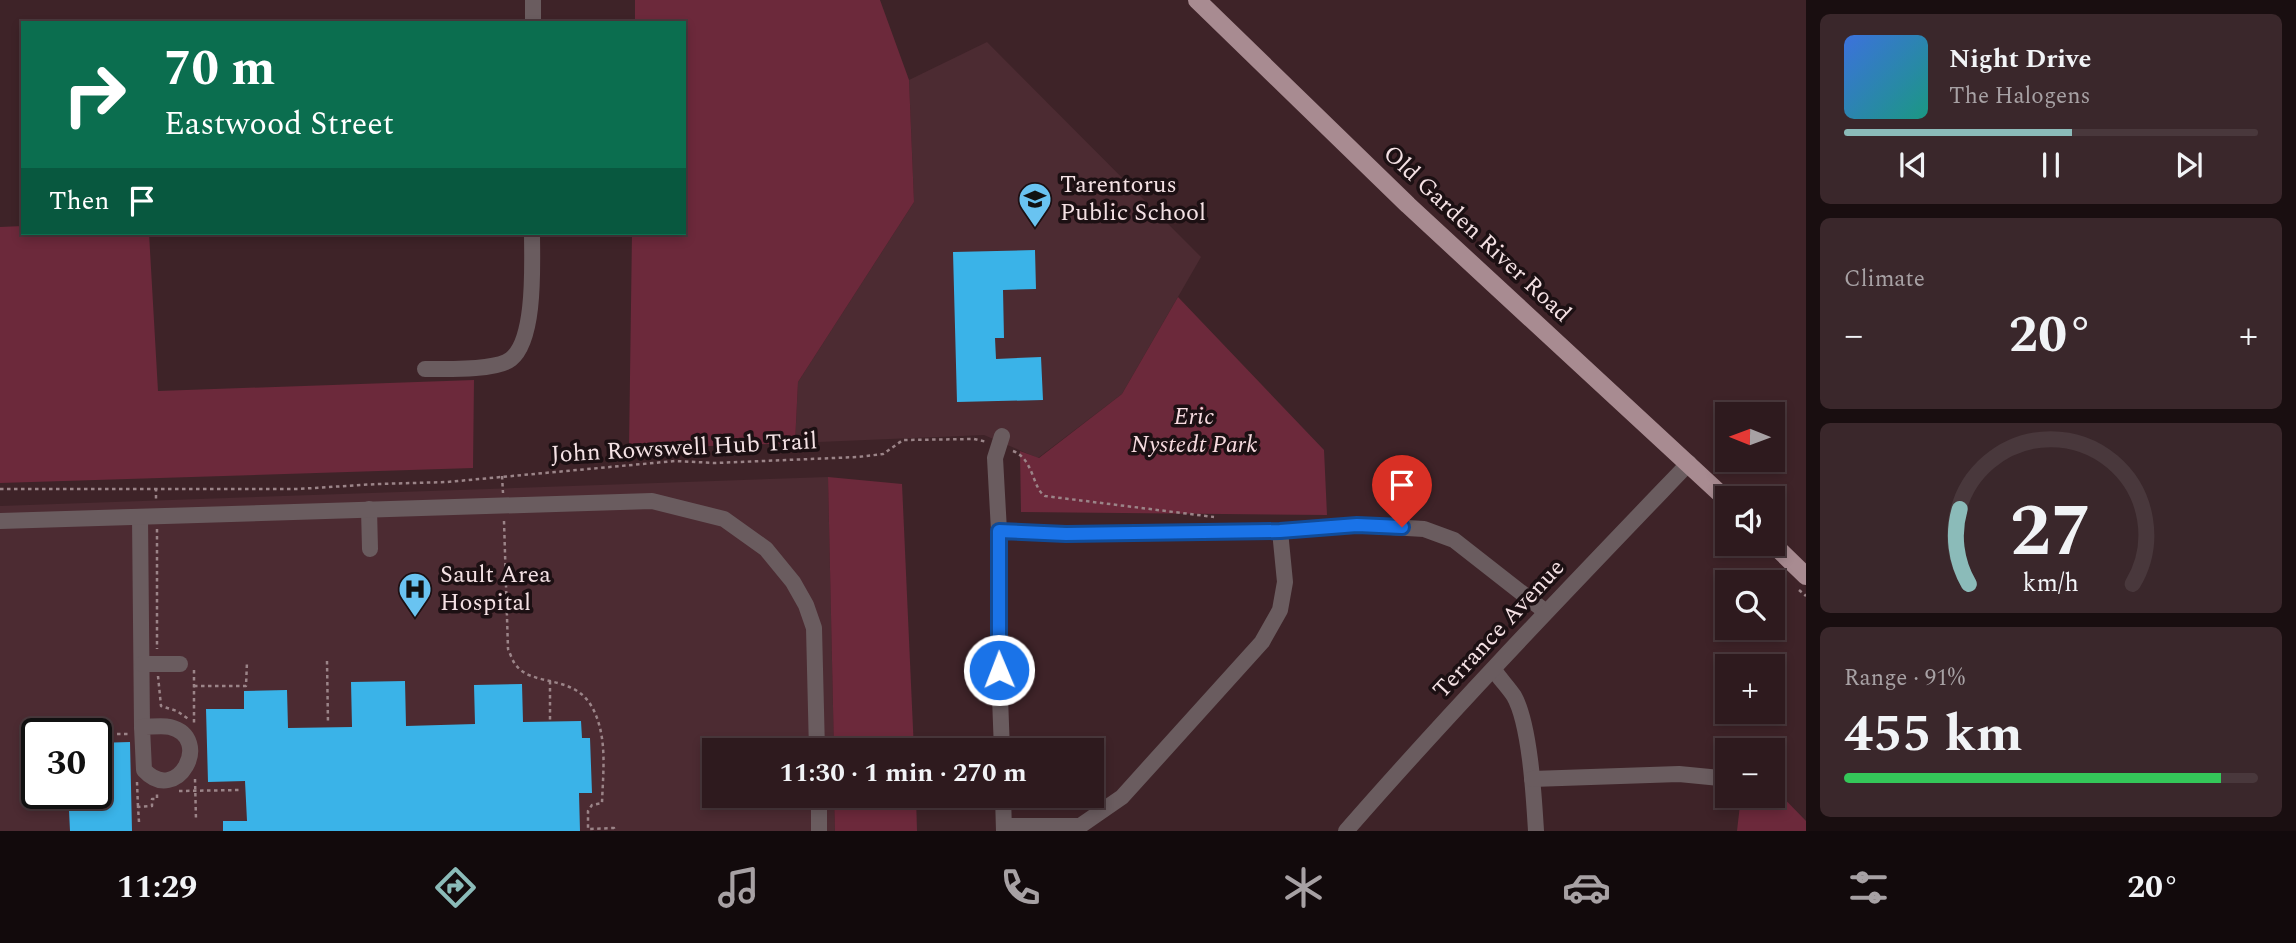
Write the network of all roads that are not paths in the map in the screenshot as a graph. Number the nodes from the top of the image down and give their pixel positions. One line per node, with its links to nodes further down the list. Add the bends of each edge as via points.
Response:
1 (533, 0): 3 (street)
2 (1197, 0): 7 (main road, Old Garden River Road, via 1408,205)
3 (533, 21)
4 (532, 235): 5 (street, via 529,315 523,341 510,360 487,368)
5 (425, 369)
6 (1001, 441): 12 (street, via 995,458)
7 (1689, 463): 8 (main road, Old Garden River Road); 17 (street, Terrance Avenue)
8 (1715, 488)
9 (369, 509): 10 (street); 14 (street); 22 (street, via 652,500 724,519 766,549 806,605 814,628)
10 (148, 516): 11 (street); 18 (street)
11 (0, 521)
12 (999, 531): 13 (street); 23 (street)
13 (1280, 531): 17 (street, via 1357,525 1424,528 1454,540); 28 (street, via 1285,582 1280,611 1262,642 1122,797 1080,826)
14 (370, 549)
15 (1785, 556): 16 (main road)
16 (1806, 576)
17 (1546, 612): 20 (street, Terrance Avenue)
18 (150, 664): 19 (street); 21 (street)
19 (180, 664)
20 (1494, 670): 25 (street, via 1515,698); 31 (street, Terrance Avenue, via 1434,730)
21 (142, 730)
22 (817, 738)
23 (1002, 738)
24 (1715, 778): 25 (street, via 1679,774)
25 (1532, 779): 32 (street)
26 (818, 808): 30 (street)
27 (1003, 808): 28 (street)
28 (1004, 828)
29 (809, 831): 30 (street)
30 (819, 831)
31 (1346, 831)
32 (1536, 831)

